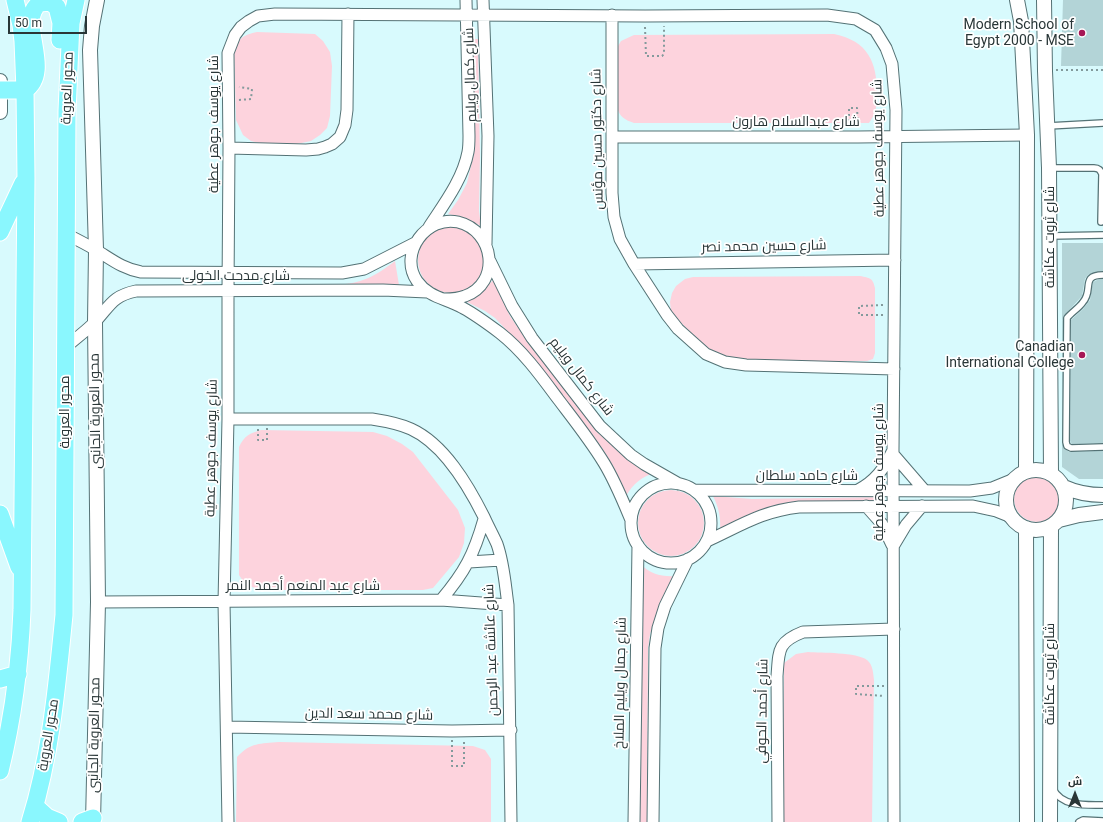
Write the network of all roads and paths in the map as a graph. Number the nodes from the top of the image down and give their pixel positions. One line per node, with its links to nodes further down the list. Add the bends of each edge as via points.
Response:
1 (16, 0): 18 (main road, via 22,25)
2 (76, 0): 20 (main road, محور العروبة, via 71,30)
3 (97, 0): 41 (street, محور العروبة الجانبى, via 90,50)
4 (466, 0): 9 (street, شارع كمال ويليم)
5 (483, 0): 10 (street, شارع كمال ويليم)
6 (1017, 0): 24 (street, شارع ثروت عكاشة, via 1021,21)
7 (1044, 0): 15 (street, شارع ثروت عكاشة)
8 (348, 14): 9 (street, شارع يوسف جوهر عطية); 17 (street, شارع يوسف جوهر عطية, via 275,14 258,16 249,21 241,27 230,44 227,64); 28 (street, via 347,110 340,137 332,144 318,149)
9 (467, 15): 10 (street, شارع يوسف جوهر عطية); 34 (street, شارع كمال ويليم, via 468,151 453,188)
10 (484, 15): 11 (street, شارع يوسف جوهر عطية); 40 (street, شارع كمال ويليم, via 488,136)
11 (612, 15): 12 (street, شارع يوسف جوهر عطية); 25 (street, شارع دكتور حسين مؤنس)
12 (645, 16): 13 (street, شارع يوسف جوهر عطية); 13 (path, via 647,57 664,56)
13 (664, 16): 27 (street, شارع يوسف جوهر عطية, via 827,15 856,19 875,30 890,59)
14 (1103, 70): 15 (path)
15 (1045, 71): 23 (street, شارع ثروت عكاشة)
16 (0, 86): 18 (main road); 21 (street)
17 (228, 86): 19 (street, شارع يوسف جوهر عطية); 19 (path, via 252,89 251,99)
18 (25, 90): 20 (main road, via 34,80 36,72 33,9 40,3 50,2 58,7 61,18 59,78 62,100); 31 (main road)
19 (229, 100): 28 (street, شارع يوسف جوهر عطية)
20 (67, 111): 36 (main road, محور العروبة)
21 (0, 112)
22 (1103, 124): 23 (lane)
23 (1048, 126): 30 (street, شارع ثروت عكاشة)
24 (1027, 136): 27 (street, شارع عبدالسلام هارون); 29 (street, شارع ثروت عكاشة)
25 (612, 137): 26 (street, شارع عبدالسلام هارون); 44 (street, شارع دكتور حسين مؤنس, via 614,216 620,239)
26 (853, 137): 26 (path, via 850,108 858,108); 27 (street, شارع عبدالسلام هارون)
27 (896, 137): 42 (street, شارع يوسف جوهر عطية)
28 (229, 148): 45 (street, شارع يوسف جوهر عطية)
29 (1027, 154): 30 (street); 58 (street, شارع ثروت عكاشة)
30 (1049, 162): 32 (lane, via 1098,168 1102,174); 38 (street, شارع ثروت عكاشة)
31 (26, 178): 35 (main road); 84 (main road)
32 (1102, 182): 33 (lane)
33 (1101, 222)
34 (430, 227): 39 (street); 40 (street, via 443,222 467,225 482,237)
35 (0, 232)
36 (66, 234): 41 (street, شارع مدحت الخولى); 52 (main road, محور العروبة)
37 (1103, 235): 38 (lane)
38 (1050, 236): 59 (street, شارع ثروت عكاشة)
39 (415, 243): 45 (street, شارع مدحت الخولى, via 373,265 353,272); 48 (street, via 411,256 412,268 417,280)
40 (486, 245): 43 (street)
41 (96, 250): 45 (street, شارع مدحت الخولى, via 131,271); 51 (street, محور العروبة الجانبى)
42 (895, 260): 44 (street, شارع حسين محمد نصر); 50 (street, شارع يوسف جوهر عطية)
43 (490, 261): 49 (street, via 483,282 475,290 466,296); 61 (street, شارع كمال ويليم, via 512,306 532,338 600,426 631,454)
44 (634, 264): 53 (street, شارع دكتور حسين مؤنس, via 678,329 706,354 726,362 783,367)
45 (228, 274): 47 (street, شارع يوسف جوهر عطية)
46 (1103, 274): 56 (lane, via 1091,276 1088,296 1067,318 1066,442 1071,448)
47 (228, 291): 48 (street, شارع مدحت الخولى); 51 (street, شارع مدحت الخولى, via 127,293 110,303); 54 (street, شارع يوسف جوهر عطية)
48 (427, 292): 49 (street)
49 (444, 299): 75 (street, via 481,319 502,335 531,364 605,464)
50 (895, 310): 50 (path, via 858,314 859,306); 53 (street, شارع يوسف جوهر عطية)
51 (95, 322): 52 (street, شارع مدحت الخولى); 86 (street, محور العروبة الجانبى)
52 (66, 346): 100 (main road, محور العروبة, via 64,615 53,712)
53 (894, 368): 57 (street, شارع يوسف جوهر عطية)
54 (228, 419): 55 (street, شارع عائشة عبد الرحمن); 87 (street, شارع يوسف جوهر عطية)
55 (263, 419): 55 (path, via 266,440 258,440); 74 (street, شارع عائشة عبد الرحمن, via 372,419 411,429 442,452 475,500)
56 (1103, 447)
57 (894, 452): 64 (street, شارع يوسف جوهر عطية); 65 (street, via 879,474 868,485); 66 (street)
58 (1026, 471): 59 (street, via 1043,470); 60 (street)
59 (1051, 473): 62 (street)
60 (1014, 479): 66 (street, شارع حامد سلطان, via 984,490); 73 (street, via 1006,493 1007,509)
61 (679, 484): 63 (street); 75 (street, via 662,484 647,491 636,504)
62 (1064, 487): 67 (street, via 1087,495); 76 (street, via 1066,501 1063,514)
63 (694, 490): 65 (street, شارع حامد سلطان); 78 (street, via 703,498 711,519)
64 (894, 490): 65 (street, شارع حامد سلطان); 66 (street, شارع حامد سلطان); 69 (street, شارع يوسف جوهر عطية)
65 (856, 491)
66 (925, 491)
67 (1103, 495)
68 (866, 506): 69 (street); 78 (street, via 784,508 756,517); 80 (street, via 882,524)
69 (894, 506): 70 (street); 80 (street, شارع يوسف جوهر عطية)
70 (922, 506): 73 (street, via 973,506); 80 (street, via 906,525)
71 (1103, 512): 76 (street)
72 (0, 514): 84 (main road)
73 (1011, 516): 77 (street, via 1017,524)
74 (484, 519): 82 (street, شارع عائشة عبد الرحمن, via 492,533); 83 (street, via 478,543)
75 (631, 520): 79 (street, via 632,533)
76 (1055, 523): 77 (street, via 1039,530); 98 (street, شارع ثروت عكاشة)
77 (1026, 528): 101 (street, شارع ثروت عكاشة)
78 (707, 541): 81 (street, via 699,552)
79 (638, 545): 81 (street, via 648,555 661,561 675,563); 109 (street, شارع جمال ويليم الملاخ)
80 (894, 547): 89 (street, شارع يوسف جوهر عطية)
81 (688, 559): 110 (street, via 665,606 655,648)
82 (501, 560): 83 (street); 88 (street, شارع عائشة عبد الرحمن)
83 (469, 562): 85 (street)
84 (22, 578): 90 (main road)
85 (441, 600): 87 (street, شارع عبد المنعم أحمد النمر); 88 (street, شارع عبد المنعم أحمد النمر)
86 (98, 602): 87 (street, شارع عبد المنعم أحمد النمر); 103 (street, محور العروبة الجانبى)
87 (224, 602): 93 (street, شارع يوسف جوهر عطية)
88 (508, 605): 94 (street, شارع عائشة عبد الرحمن)
89 (894, 629): 92 (street, شارع يوسف جوهر عطية); 111 (street, شارع أحمد الحوفي, via 803,632 790,637 782,645 778,656 777,676)
90 (18, 674): 91 (main road); 97 (main road)
91 (0, 679)
92 (894, 691): 92 (path, via 856,694 856,686); 112 (street, شارع يوسف جوهر عطية)
93 (227, 726): 95 (street, شارع محمد سعد الدين); 107 (street, شارع يوسف جوهر عطية)
94 (510, 730): 96 (street, شارع محمد سعد الدين); 108 (street, شارع عائشة عبد الرحمن)
95 (452, 731): 96 (street, شارع محمد سعد الدين); 96 (path, via 452,766 464,766)
96 (464, 731)
97 (0, 771)
98 (1050, 781): 99 (lane, via 1055,792 1067,802); 102 (street, شارع ثروت عكاشة)
99 (1103, 805)
100 (35, 806): 105 (main road, محور العروبة); 106 (main road, via 47,817)
101 (1028, 819): 102 (street)
102 (1050, 819)
103 (89, 821)
104 (1103, 821): 113 (lane)
105 (30, 822)
106 (59, 822)
107 (228, 822)
108 (511, 822)
109 (634, 822)
110 (653, 822)
111 (778, 822)
112 (894, 822)
113 (1079, 822)

